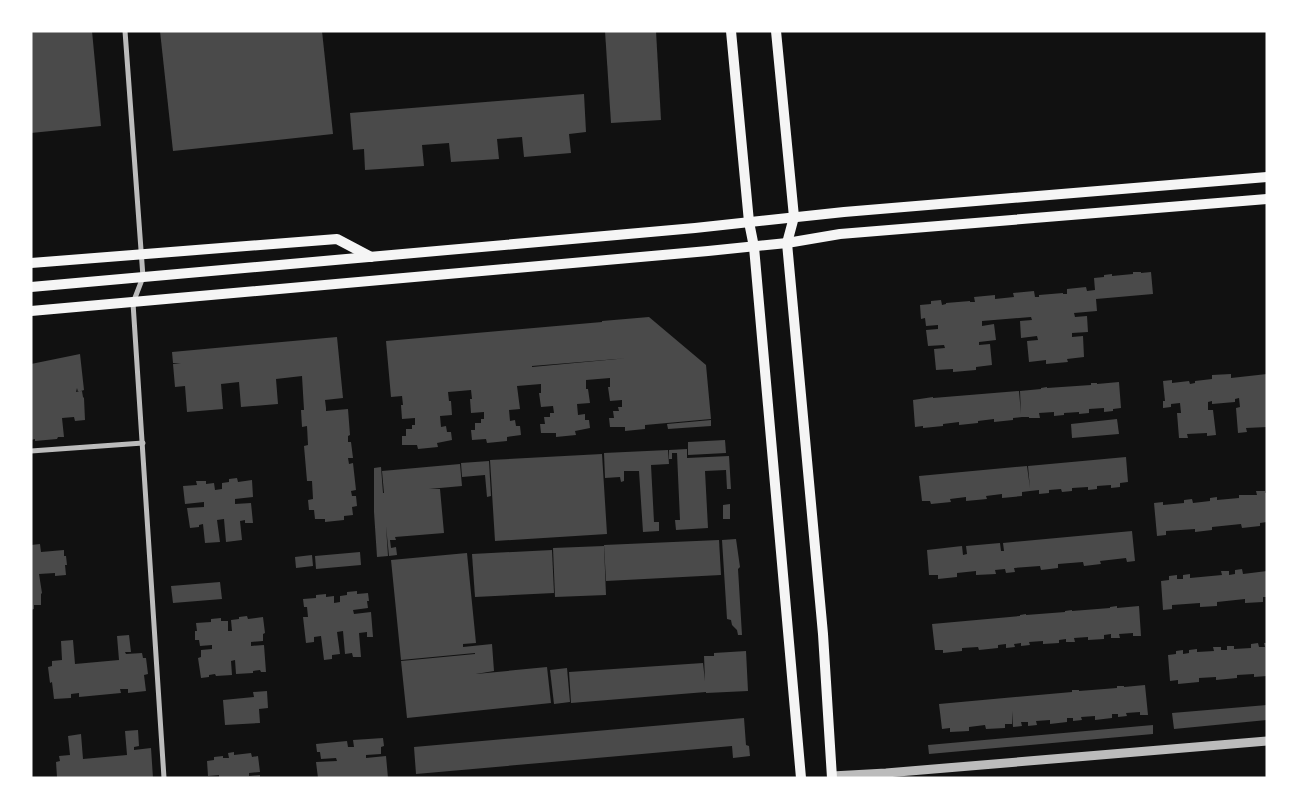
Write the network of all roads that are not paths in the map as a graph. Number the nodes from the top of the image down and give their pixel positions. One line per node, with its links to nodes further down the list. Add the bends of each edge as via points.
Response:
1 (125, 31): 10 (street)
2 (731, 31): 7 (main road)
3 (776, 31): 6 (main road)
4 (1267, 177): 6 (main road)
5 (1267, 199): 8 (main road, via 840,234)
6 (794, 217): 7 (main road); 8 (main road)
7 (749, 222): 9 (main road); 11 (main road)
8 (788, 243): 9 (main road); 20 (main road, via 823,626)
9 (754, 246): 15 (main road); 22 (main road)
10 (141, 253): 11 (main road, via 337,239); 12 (main road); 13 (street)
11 (372, 257): 13 (main road)
12 (31, 263)
13 (143, 277): 14 (main road); 15 (street)
14 (31, 287)
15 (133, 302): 16 (main road); 17 (street)
16 (31, 311)
17 (143, 443): 18 (street); 21 (street)
18 (31, 452)
19 (1267, 740): 20 (street)
20 (832, 777)
21 (164, 778)
22 (801, 778)

